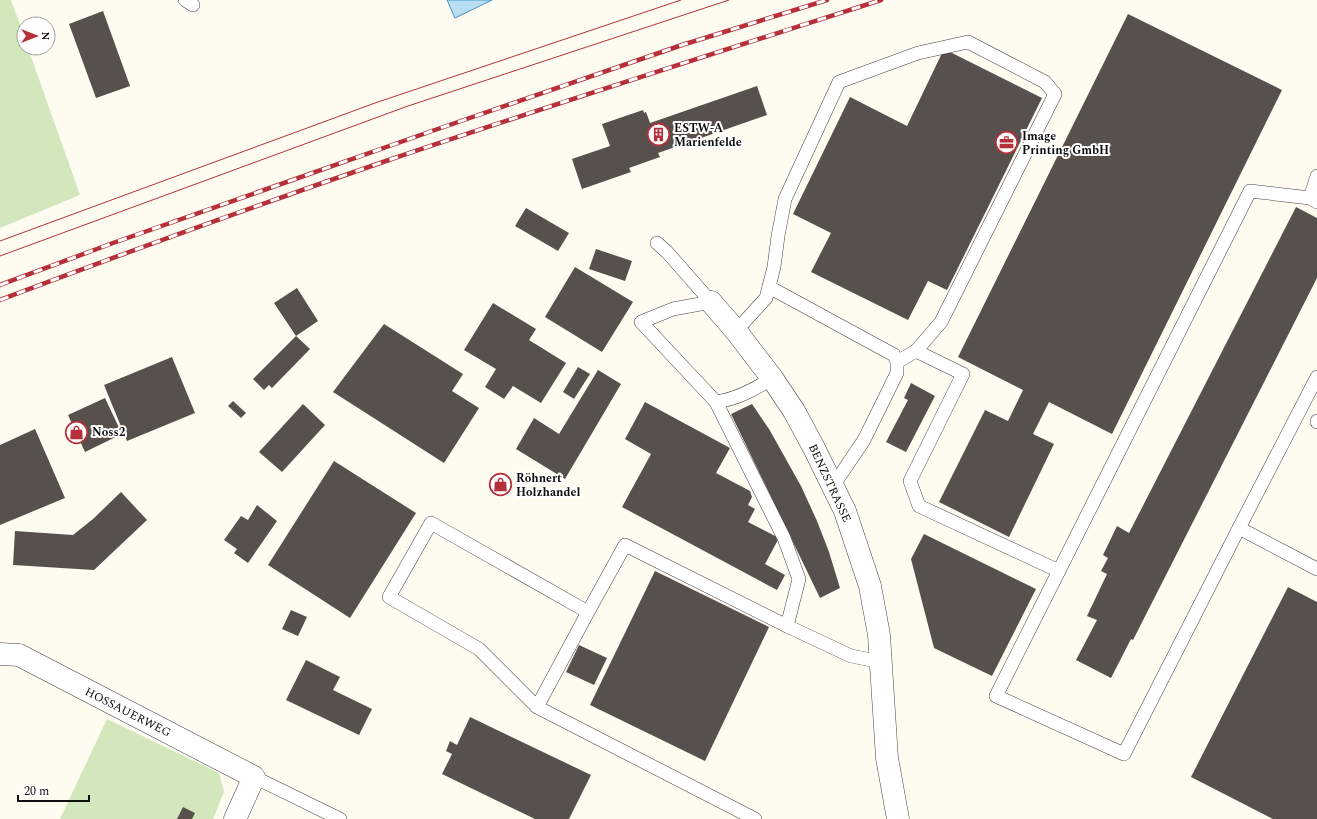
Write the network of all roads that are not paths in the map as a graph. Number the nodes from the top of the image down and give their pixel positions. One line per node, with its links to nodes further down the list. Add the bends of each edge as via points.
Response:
1 (1317, 176): 2 (lane)
2 (1313, 200): 15 (lane, via 1250,191)
3 (657, 243): 5 (lane, BENZSTRASSE)
4 (769, 287): 6 (lane, via 766,298); 7 (lane, via 785,199 839,82 918,53 968,42 1045,82 1055,94 941,322); 8 (lane, via 894,355)
5 (711, 302): 6 (street, BENZSTRASSE); 11 (lane, via 673,309 641,322)
6 (736, 331): 10 (street, BENZSTRASSE)
7 (916, 351): 8 (lane); 15 (lane, via 963,374 910,481 918,506)
8 (897, 362): 12 (lane, via 897,373 864,440)
9 (1317, 377): 13 (lane)
10 (772, 378): 11 (lane, via 744,394); 12 (street, BENZSTRASSE, via 797,417)
11 (716, 402): 17 (lane, via 784,538 799,579)
12 (833, 486): 19 (street, BENZSTRASSE, via 845,511 870,586)
13 (1239, 528): 14 (lane); 15 (lane, via 1124,754 996,696)
14 (1317, 569)
15 (1059, 571)
16 (588, 612): 17 (lane, via 625,545); 20 (lane); 20 (lane, via 431,523 389,597 479,649)
17 (786, 626): 19 (lane, via 850,656)
18 (0, 654): 21 (street, HOSSAUERWEG, via 19,655)
19 (882, 662): 25 (street, BENZSTRASSE, via 887,758)
20 (537, 707): 24 (lane)
21 (254, 777): 22 (street); 23 (lane)
22 (235, 819)
23 (340, 819)
24 (755, 819)
25 (898, 819)

